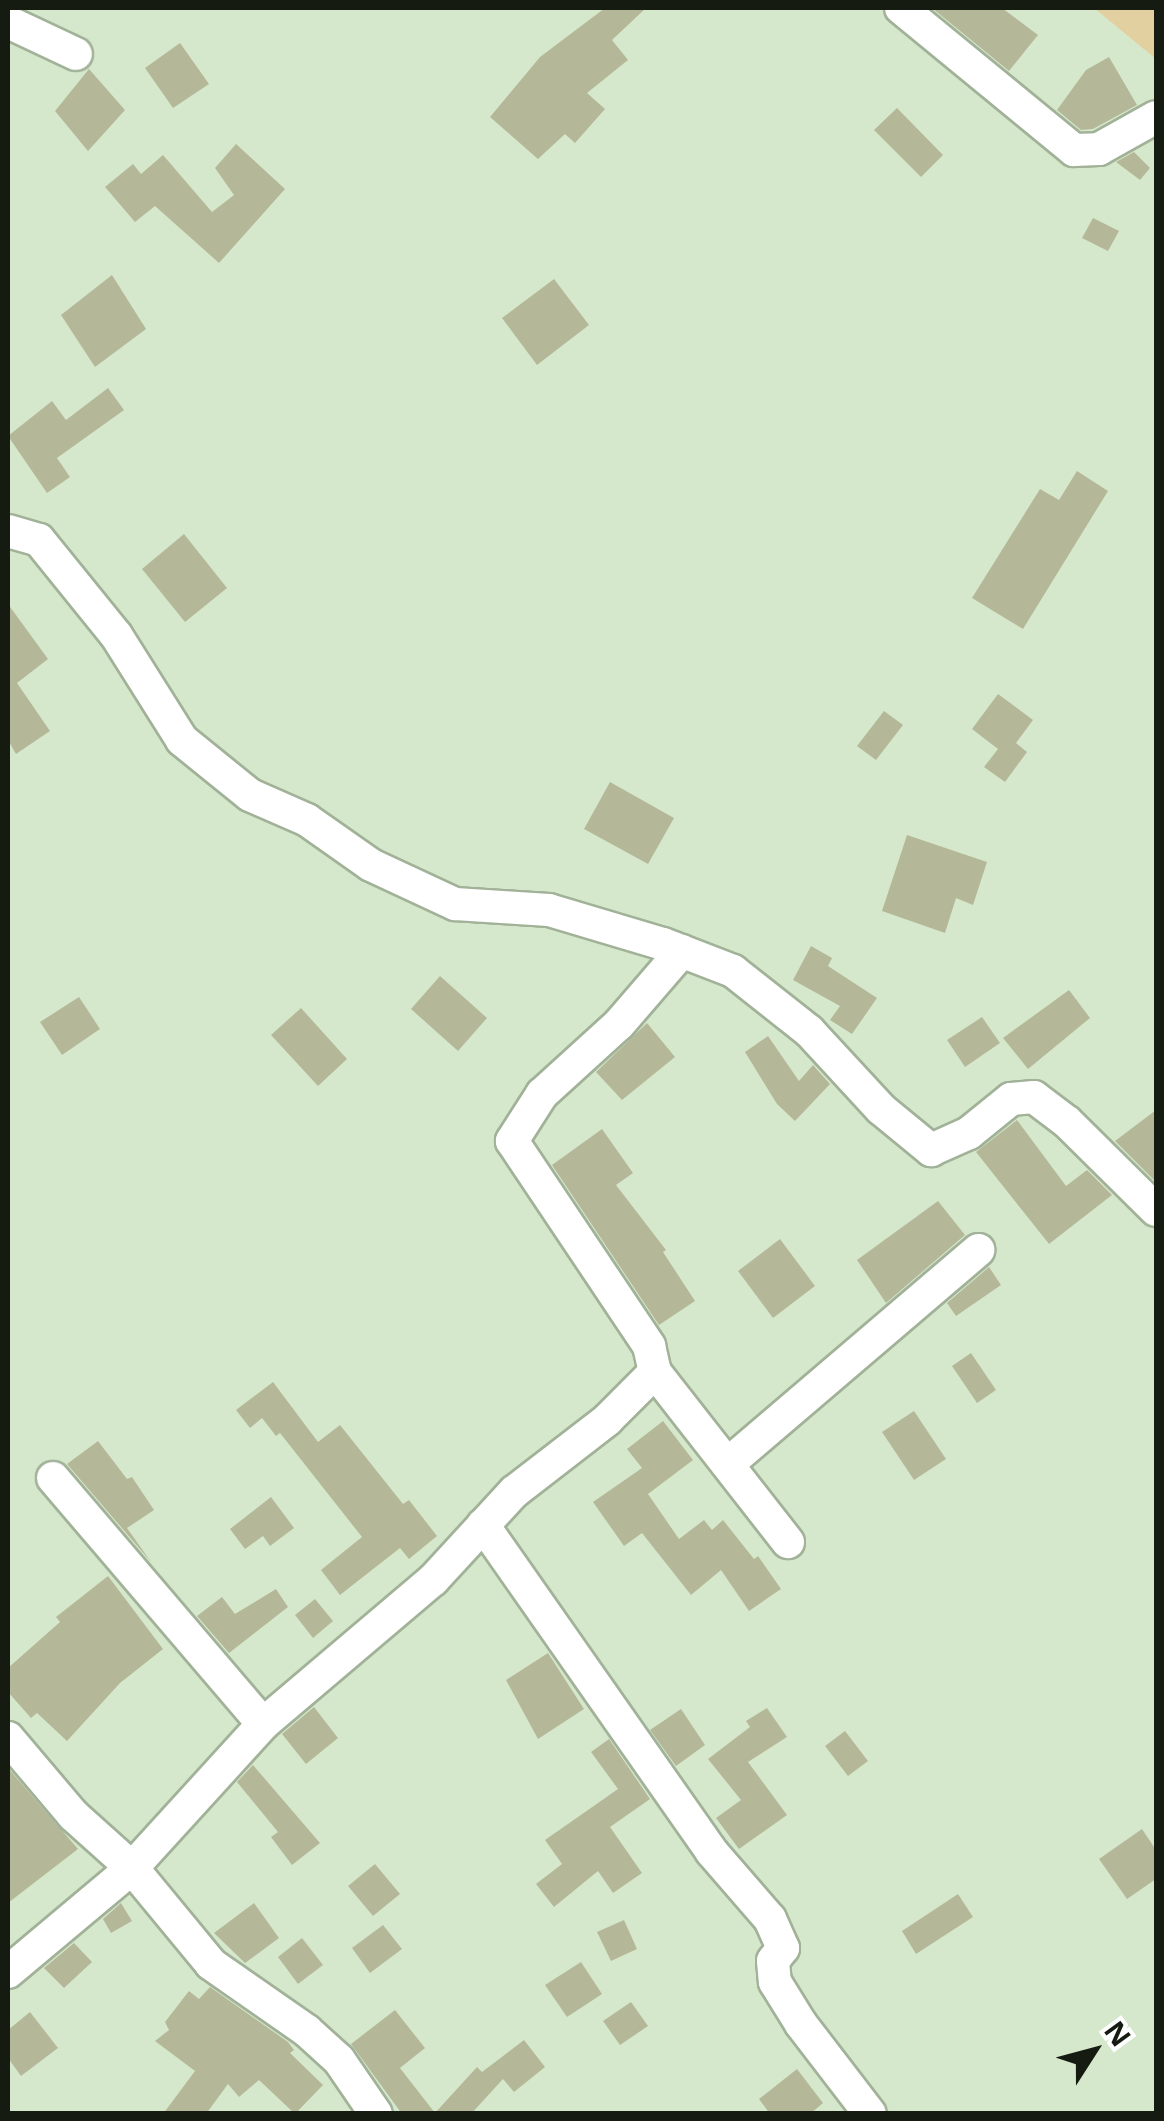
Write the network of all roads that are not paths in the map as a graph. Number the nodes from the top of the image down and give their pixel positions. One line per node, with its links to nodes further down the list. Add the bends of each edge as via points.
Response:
1 (901, 8): 4 (street, via 1074,150 1099,149)
2 (8, 22): 3 (street)
3 (76, 54)
4 (1156, 117)
5 (8, 531): 6 (street, via 39,540 116,635 182,740 250,795 306,820 371,865 455,904 550,910)
6 (682, 951): 7 (street, via 733,972 810,1030 881,1109 931,1150 969,1133 1011,1099 1034,1097); 9 (street, via 619,1024 542,1094 512,1140 648,1346)
7 (1156, 1210)
8 (978, 1250): 10 (street)
9 (655, 1372): 10 (street); 12 (street)
10 (728, 1463): 13 (street)
11 (54, 1478): 14 (street)
12 (482, 1526): 14 (street, via 433,1580); 19 (street, via 712,1851 770,1918 783,1948 773,1961 775,1982)
13 (788, 1542)
14 (263, 1724): 16 (street)
15 (8, 1738): 16 (street, via 73,1815)
16 (132, 1868): 17 (street); 18 (street, via 211,1964 339,2060)
17 (8, 1972)
18 (376, 2114)
19 (870, 2114)

